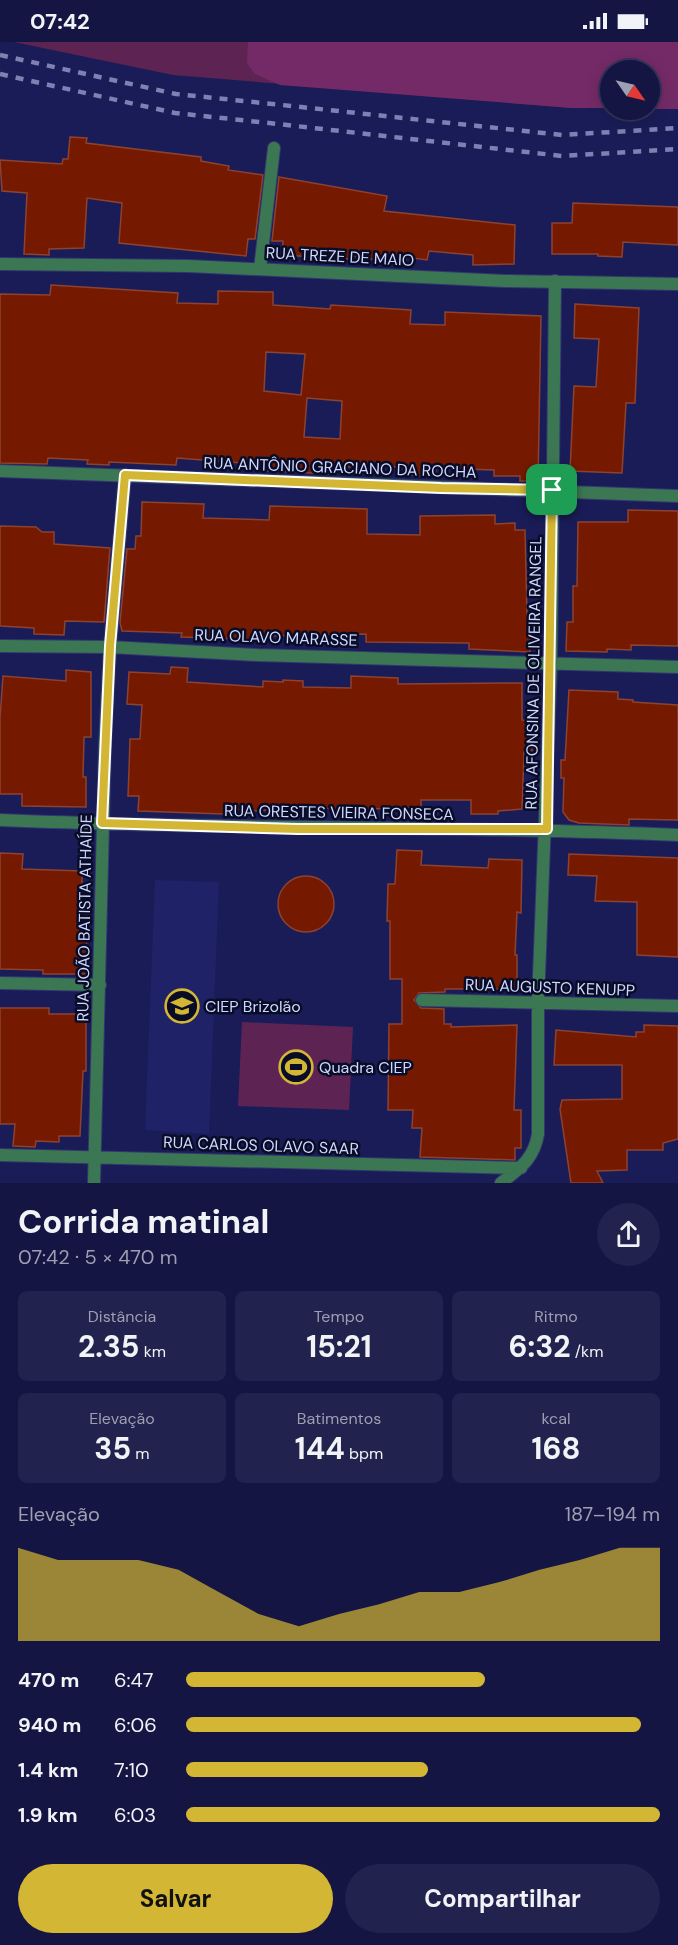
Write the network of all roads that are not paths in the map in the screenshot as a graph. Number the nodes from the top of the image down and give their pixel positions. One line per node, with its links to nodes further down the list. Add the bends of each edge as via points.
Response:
1 (274, 148): 3 (street)
2 (0, 264): 3 (street, RUA TREZE DE MAIO)
3 (260, 269): 4 (street, RUA TREZE DE MAIO)
4 (555, 281): 5 (street, RUA TREZE DE MAIO); 8 (street, RUA AFONSINA DE OLIVEIRA RANGEL)
5 (678, 284)
6 (0, 471): 7 (street, RUA ANTÔNIO GRACIANO DA ROCHA)
7 (125, 475): 8 (street, RUA ANTÔNIO GRACIANO DA ROCHA); 11 (street, RUA JOÃO BATISTA ATHAÍDE)
8 (552, 490): 9 (street, RUA ANTÔNIO GRACIANO DA ROCHA); 12 (street, RUA AFONSINA DE OLIVEIRA RANGEL)
9 (678, 496)
10 (0, 646): 11 (street, RUA OLAVO MARASSE)
11 (110, 646): 12 (street, RUA OLAVO MARASSE, via 257,655); 15 (street, RUA JOÃO BATISTA ATHAÍDE)
12 (551, 663): 13 (street, RUA OLAVO MARASSE); 16 (street, RUA AFONSINA DE OLIVEIRA RANGEL)
13 (678, 667)
14 (0, 820): 15 (street, RUA ORESTES VIEIRA FONSECA)
15 (102, 823): 16 (street, RUA ORESTES VIEIRA FONSECA, via 298,829); 19 (street, RUA JOÃO BATISTA ATHAÍDE)
16 (547, 829): 17 (street, RUA ORESTES VIEIRA FONSECA); 21 (street, RUA AFONSINA DE OLIVEIRA RANGEL)
17 (678, 835)
18 (0, 983): 19 (street)
19 (100, 985): 24 (street, RUA JOÃO BATISTA ATHAÍDE)
20 (422, 1000): 21 (street, RUA AUGUSTO KENUPP)
21 (538, 1002): 22 (street, RUA AUGUSTO KENUPP); 25 (street, RUA AFONSINA DE OLIVEIRA RANGEL, via 538,1134 533,1154)
22 (678, 1006)
23 (0, 1155): 24 (street, RUA CARLOS OLAVO SAAR)
24 (95, 1155): 25 (street, RUA CARLOS OLAVO SAAR); 26 (street, RUA JOÃO BATISTA ATHAÍDE)
25 (521, 1168): 27 (street)
26 (94, 1183)
27 (501, 1183)

